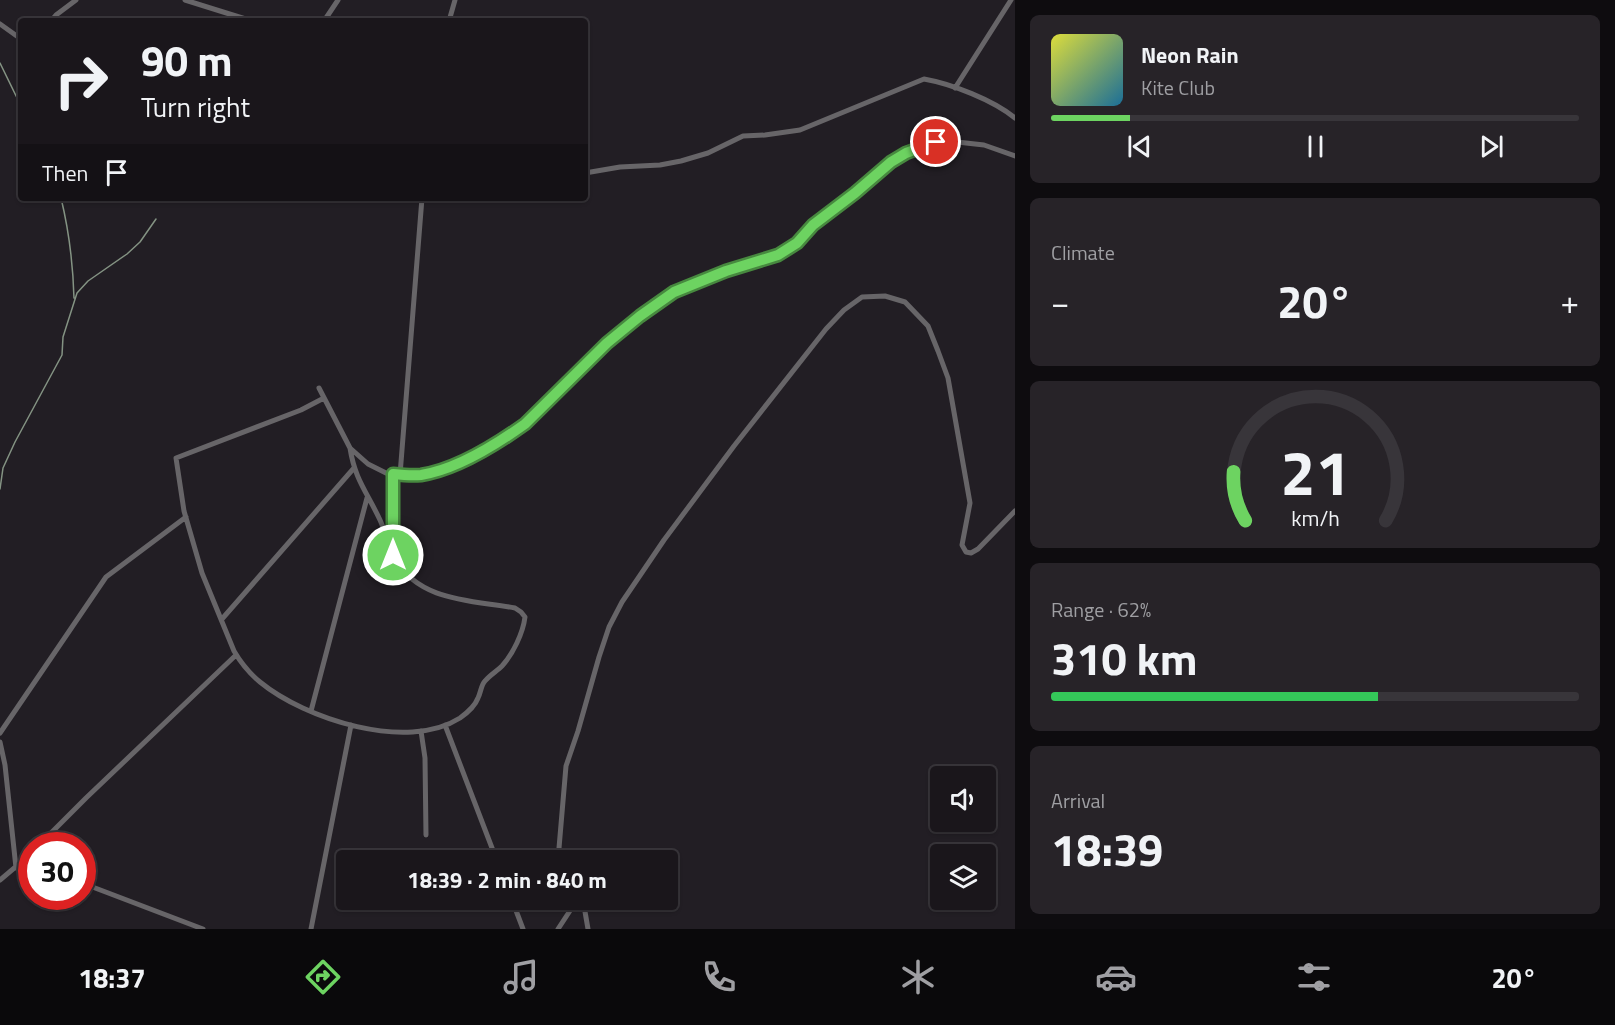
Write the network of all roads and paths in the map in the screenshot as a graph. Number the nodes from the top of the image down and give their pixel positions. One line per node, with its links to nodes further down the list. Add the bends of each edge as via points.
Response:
1 (76, 0): 6 (street)
2 (186, 0): 7 (street)
3 (338, 0): 8 (street)
4 (455, 0): 9 (street)
5 (1011, 0): 12 (street)
6 (54, 18)
7 (243, 18)
8 (326, 18)
9 (450, 18)
10 (0, 24): 11 (street)
11 (18, 37)
12 (955, 88): 13 (street); 15 (street, via 920,80 800,130 743,136 681,161)
13 (1015, 118)
14 (1015, 156): 22 (street, via 984,145 957,142 936,142 906,153 778,255 687,285 640,316 514,432 447,467 424,475)
15 (588, 172)
16 (422, 201): 22 (street)
17 (319, 388): 18 (street)
18 (324, 398): 19 (street); 25 (street, via 177,458)
19 (350, 448): 20 (street); 21 (street, via 368,464)
20 (354, 468): 23 (street); 27 (street)
21 (393, 474): 22 (street); 26 (street)
22 (400, 475)
23 (367, 498): 26 (street); 29 (street)
24 (1015, 511): 38 (street, via 978,549 966,552 962,545 970,503 959,436 948,378 928,326 897,298 870,296 855,301 826,329 708,479 622,602 609,627 566,766)
25 (186, 517): 27 (street, via 202,573); 33 (street, via 106,577)
26 (393, 555): 31 (street, via 411,578 441,596 514,608 525,617 520,637 504,663 484,682 475,703 460,718)
27 (222, 619): 28 (street)
28 (236, 655): 29 (street, via 268,689); 35 (street)
29 (311, 711): 30 (street)
30 (351, 725): 32 (street, via 402,734); 46 (street)
31 (445, 725): 32 (street); 37 (street)
32 (421, 731): 36 (street)
33 (0, 733)
34 (0, 742): 39 (street)
35 (52, 832)
36 (426, 835)
37 (493, 850)
38 (560, 850)
39 (16, 868): 40 (street)
40 (0, 880)
41 (96, 888): 45 (street)
42 (516, 910): 47 (street)
43 (570, 910): 48 (street)
44 (585, 910): 49 (street)
45 (203, 929)
46 (311, 929)
47 (523, 929)
48 (558, 929)
49 (588, 929)

